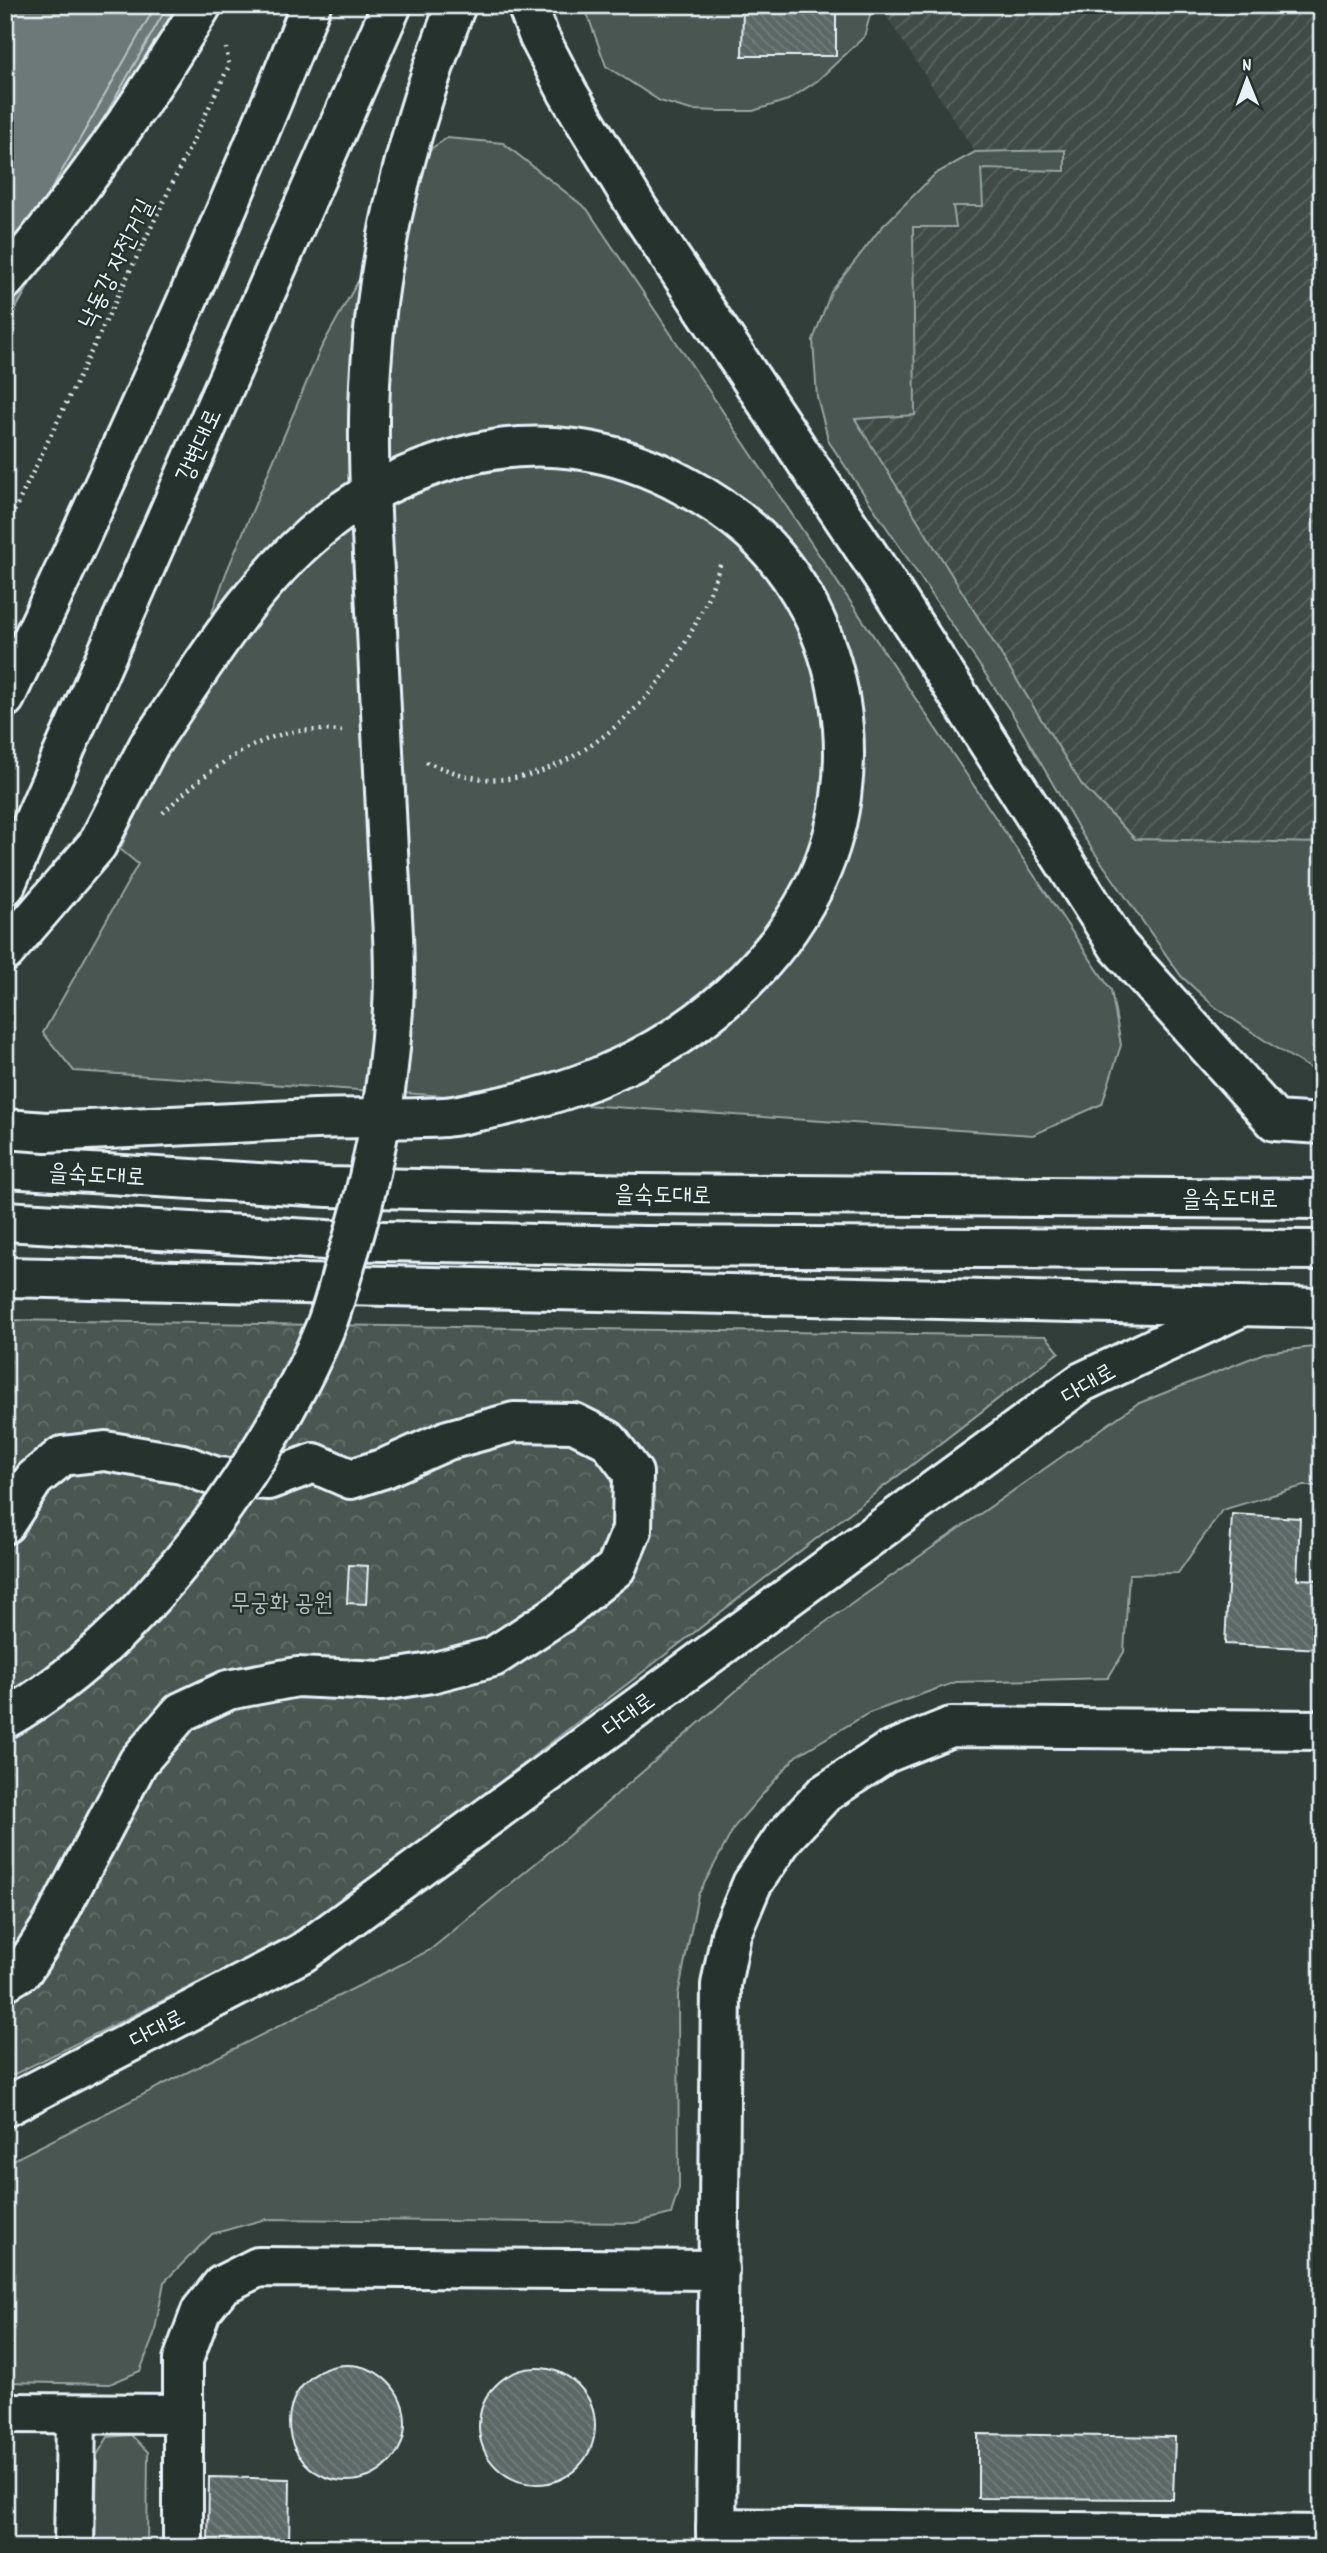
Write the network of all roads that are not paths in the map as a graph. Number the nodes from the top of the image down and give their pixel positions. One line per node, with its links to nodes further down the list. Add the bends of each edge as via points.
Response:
1 (202, 5): 6 (main road, via 73,197)
2 (311, 5): 7 (main road, via 101,494)
3 (392, 5): 8 (main road, 강변대로)
4 (456, 5): 20 (main road, bridge, via 404,158 385,240 372,354 369,486 393,1009 377,1147 353,1241 325,1327 292,1397 255,1462 189,1555 117,1632 70,1673)
5 (527, 5): 10 (main road, via 568,93 638,208 881,573 1118,946 1275,1121)
6 (5, 280)
7 (5, 698)
8 (5, 886)
9 (5, 952): 11 (main road, bridge, via 97,845 149,745 234,619 276,570 330,520 383,487 436,464 517,446 555,447 629,460 663,474 730,513 754,534 796,586 828,650 841,710 844,768 826,860 811,893 763,964 705,1017 667,1042 619,1069 564,1090 449,1117 46,1132)
10 (1322, 1124)
11 (5, 1129)
12 (5, 1168): 13 (main road, 을숙도대로, via 328,1187 639,1195)
13 (1322, 1199)
14 (5, 1221): 15 (main road, via 327,1240)
15 (1322, 1250)
16 (5, 1277): 17 (main road)
17 (1241, 1307): 18 (main road); 23 (main road, 다대로, via 1082,1382 302,1953)
18 (1322, 1308)
19 (5, 1524): 22 (main road, via 34,1479 62,1456 104,1451 182,1464 216,1477 268,1480 314,1463 351,1479 448,1440 514,1422 574,1423 608,1440 633,1473 632,1530 617,1568 493,1657 381,1681 297,1676 228,1690 181,1712 138,1762 44,1938 23,1970)
20 (5, 1719)
21 (1322, 1730): 24 (main road, via 951,1727 887,1754 824,1794 784,1837 752,1884 731,1934 721,1985)
22 (5, 1981)
23 (5, 2107)
24 (719, 2270): 27 (main road, via 257,2267 222,2285 201,2311 183,2360); 29 (main road)
25 (5, 2413): 26 (main road)
26 (76, 2414): 27 (main road); 30 (main road)
27 (183, 2414): 31 (main road)
28 (1322, 2535): 29 (main road)
29 (716, 2538)
30 (74, 2548)
31 (183, 2548)

